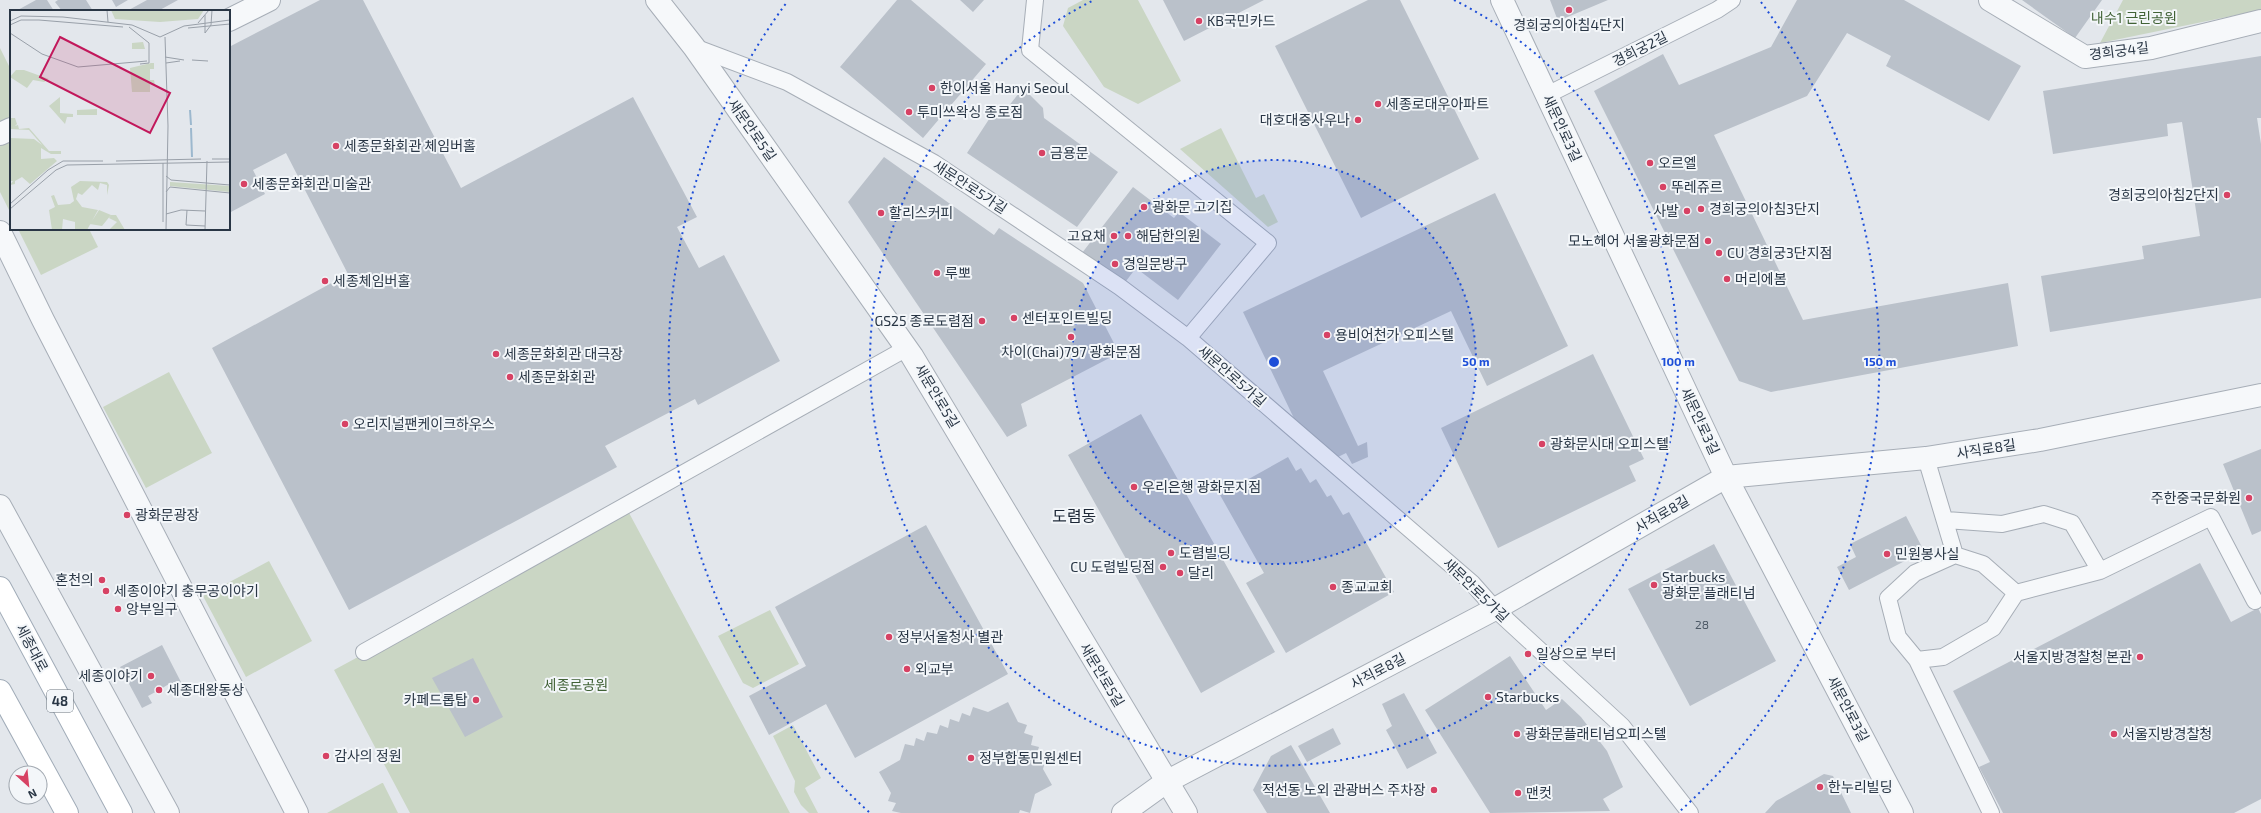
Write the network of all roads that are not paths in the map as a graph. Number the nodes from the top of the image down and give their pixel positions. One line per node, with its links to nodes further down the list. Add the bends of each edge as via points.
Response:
1 (269, 0): 7 (street)
2 (657, 0): 9 (street, 새문안로5길)
3 (1035, 0): 14 (lane, via 1030,50 1268,243)
4 (1502, 0): 10 (street, 새문안로3길)
5 (1732, 0): 10 (lane, 경희궁2길)
6 (1990, 0): 8 (street, 경희궁4길, via 2085,57 2151,48)
7 (230, 20)
8 (2261, 20)
9 (694, 47): 14 (lane, 새문안로5가길, via 787,82 934,163 1120,287); 15 (street, 새문안로5길)
10 (1547, 96): 18 (street, 새문안로3길)
11 (10, 129): 12 (street)
12 (0, 134)
13 (0, 232): 34 (street, via 46,327)
14 (1188, 338): 26 (lane, 새문안로5가길, via 1472,583)
15 (907, 348): 27 (lane); 30 (street, 새문안로5길)
16 (2261, 395): 17 (street, 사직로8길, via 2040,440)
17 (1926, 458): 18 (street, 사직로8길); 20 (lane)
18 (1726, 477): 26 (street, 사직로8길); 38 (street, 새문안로3길)
19 (0, 506): 33 (street)
20 (1946, 520): 21 (lane); 22 (lane, via 2002,524 2044,514 2072,523)
21 (1955, 555): 24 (lane, via 1983,564); 28 (lane, via 1916,573 1888,598 1898,637)
22 (2100, 571): 24 (lane); 25 (lane, via 2211,517)
23 (0, 588): 32 (main road, 세종대로 / 48)
24 (2016, 593): 28 (lane, via 1993,628 1943,657)
25 (2255, 601)
26 (1495, 610): 30 (street, 사직로8길); 37 (lane, 새문안로5가길, via 1622,726)
27 (364, 652)
28 (1917, 660): 39 (lane)
29 (0, 692): 31 (main road)
30 (1166, 782): 35 (street, 사직로8길); 36 (street, 새문안로5길)
31 (67, 813)
32 (121, 813)
33 (168, 813)
34 (297, 813)
35 (1123, 813)
36 (1186, 813)
37 (1690, 813)
38 (1902, 813)
39 (1991, 813)

